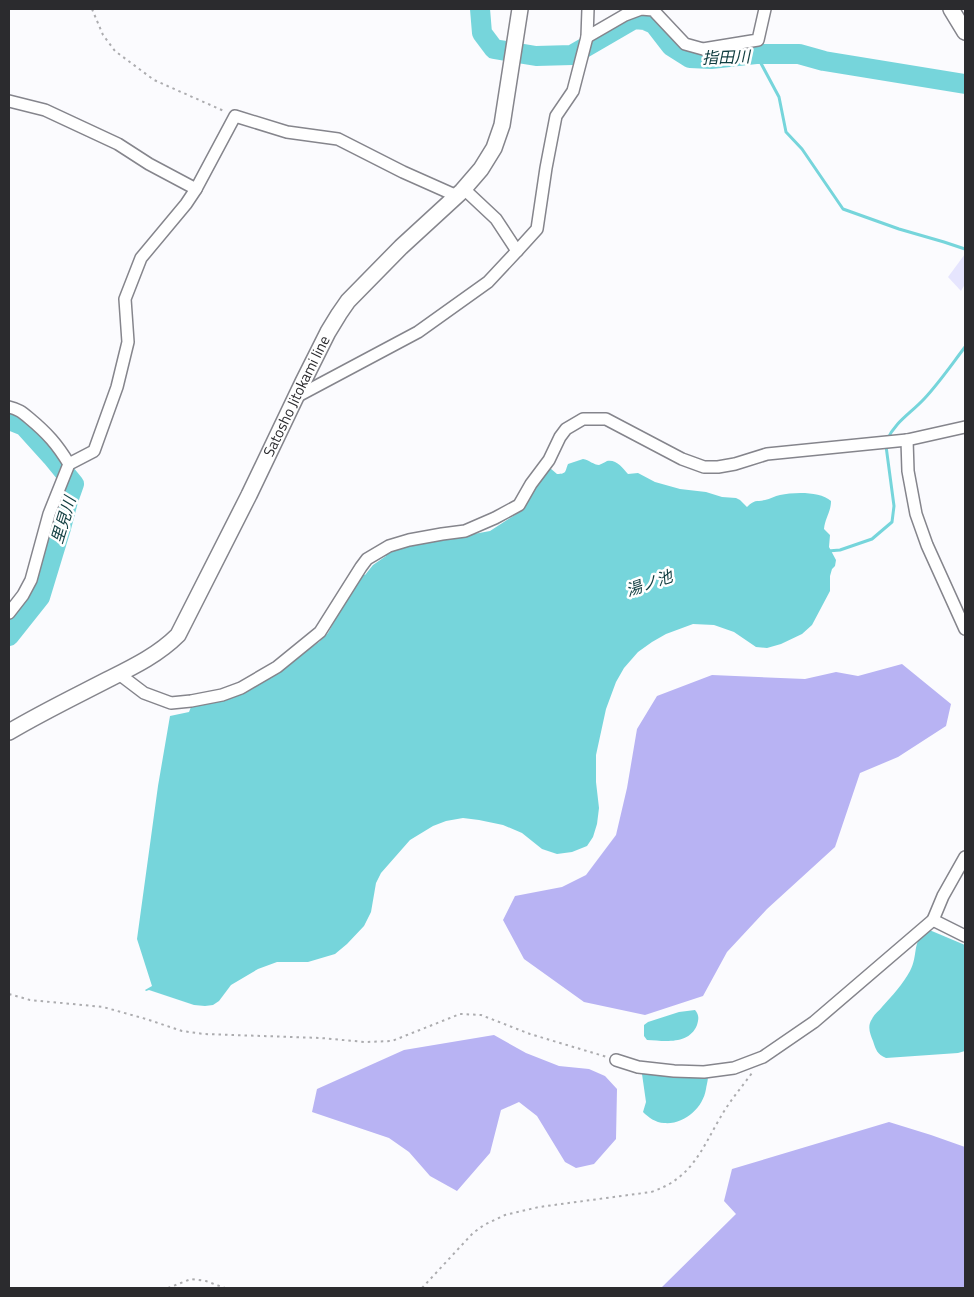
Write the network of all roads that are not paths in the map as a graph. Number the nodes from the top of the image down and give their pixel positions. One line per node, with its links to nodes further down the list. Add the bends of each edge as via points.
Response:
1 (520, 9): 11 (main road, Satosho Jitokami line, via 502,125 494,148)
2 (588, 9): 8 (street)
3 (615, 9): 6 (street)
4 (765, 9): 6 (street, via 758,40 703,49 685,44 653,10 641,9)
5 (951, 9): 7 (main road)
6 (608, 25): 8 (street)
7 (965, 32)
8 (586, 44): 12 (street, via 573,91 556,116 538,230)
9 (9, 101): 10 (street, via 44,110 102,136)
10 (196, 189): 11 (street, via 235,116 287,132 338,139 403,172); 17 (street, via 141,258 125,299 128,342 117,387 94,451)
11 (461, 193): 12 (street, via 496,219); 13 (main road, Satosho Jitokami line, via 348,301 328,332)
12 (517, 251): 13 (street, via 488,282 418,332)
13 (296, 397): 20 (main road, Satosho Jitokami line, via 178,635 146,660)
14 (9, 406): 17 (street, via 17,408 46,432)
15 (965, 426): 16 (street)
16 (906, 440): 19 (street, via 916,514); 20 (street, via 768,454 735,464 704,467 606,419 583,419 566,429 560,437 519,505 466,531 409,540 389,546 367,559 320,632 277,667 240,688 222,695 171,703 144,693)
17 (69, 464): 18 (street, via 49,514 32,580)
18 (9, 613)
19 (965, 629)
20 (119, 674): 21 (main road, Satosho Jitokami line)
21 (9, 732)
22 (965, 857): 23 (street)
23 (933, 920): 24 (street); 25 (street, via 814,1022 763,1057 734,1068 704,1072 638,1067)
24 (965, 936)
25 (616, 1060)

